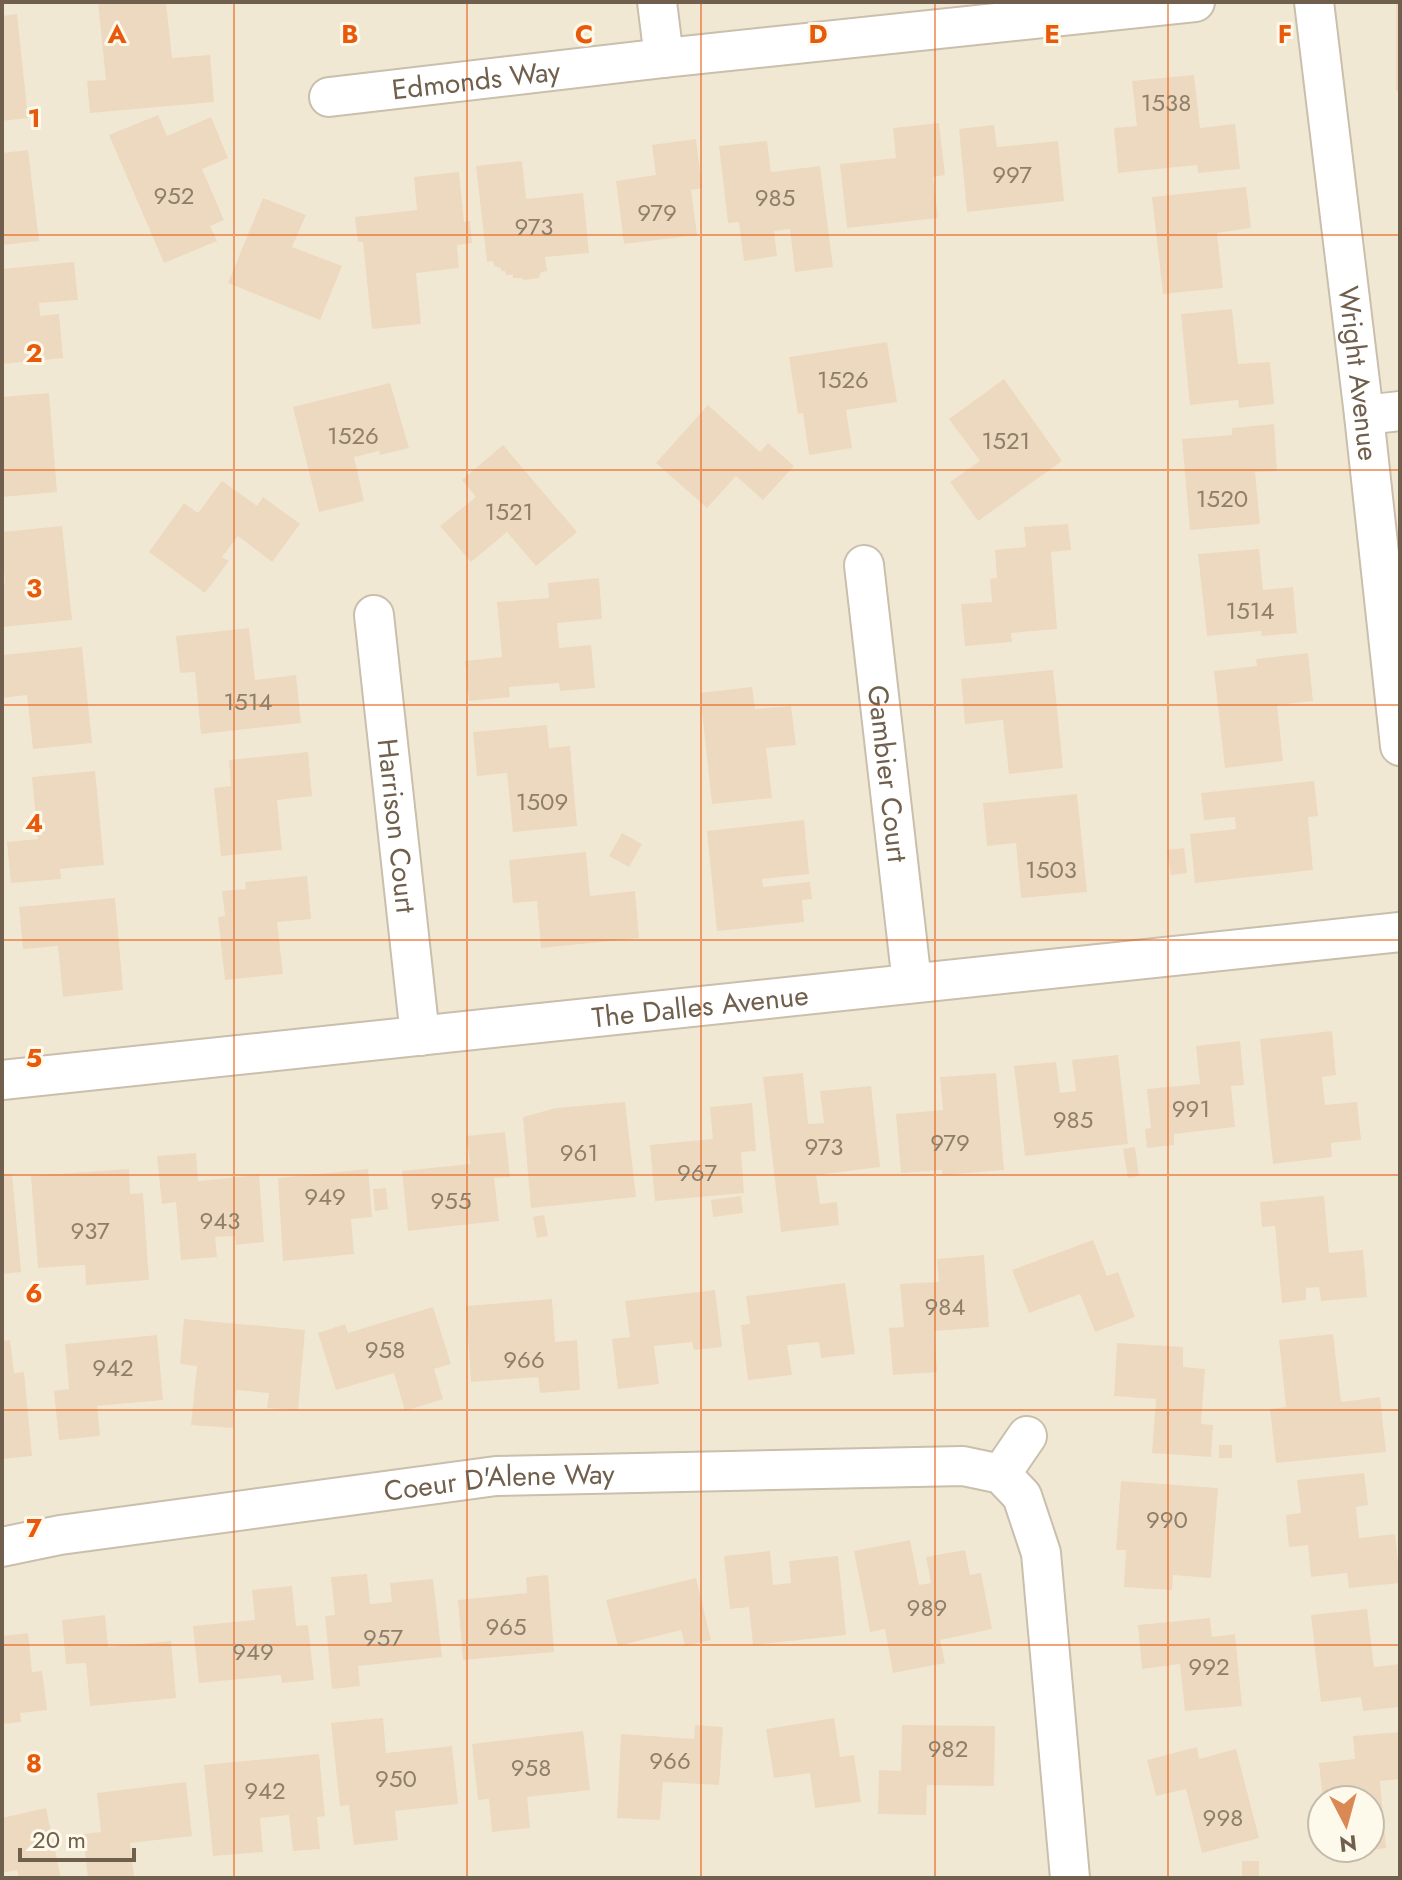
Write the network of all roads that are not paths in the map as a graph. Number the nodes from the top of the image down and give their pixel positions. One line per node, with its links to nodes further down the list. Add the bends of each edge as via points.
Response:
1 (657, 2): 4 (street)
2 (1195, 2): 4 (street, Edmonds Way)
3 (1314, 2): 6 (street, Wright Avenue)
4 (664, 58): 5 (street, Edmonds Way)
5 (329, 97)
6 (1382, 413): 9 (street, Wright Avenue)
7 (864, 565): 11 (street, Gambier Court)
8 (374, 615): 12 (street, Harrison Court)
9 (1400, 746)
10 (1400, 932): 11 (street, The Dalles Avenue)
11 (912, 983): 12 (street, The Dalles Avenue)
12 (420, 1036): 13 (street, The Dalles Avenue)
13 (2, 1080)
14 (1027, 1436): 15 (street)
15 (1001, 1474): 16 (street, Coeur D'Alene Way, via 963,1466 496,1476); 17 (street, via 1022,1496 1041,1553)
16 (2, 1547)
17 (1070, 1878)

